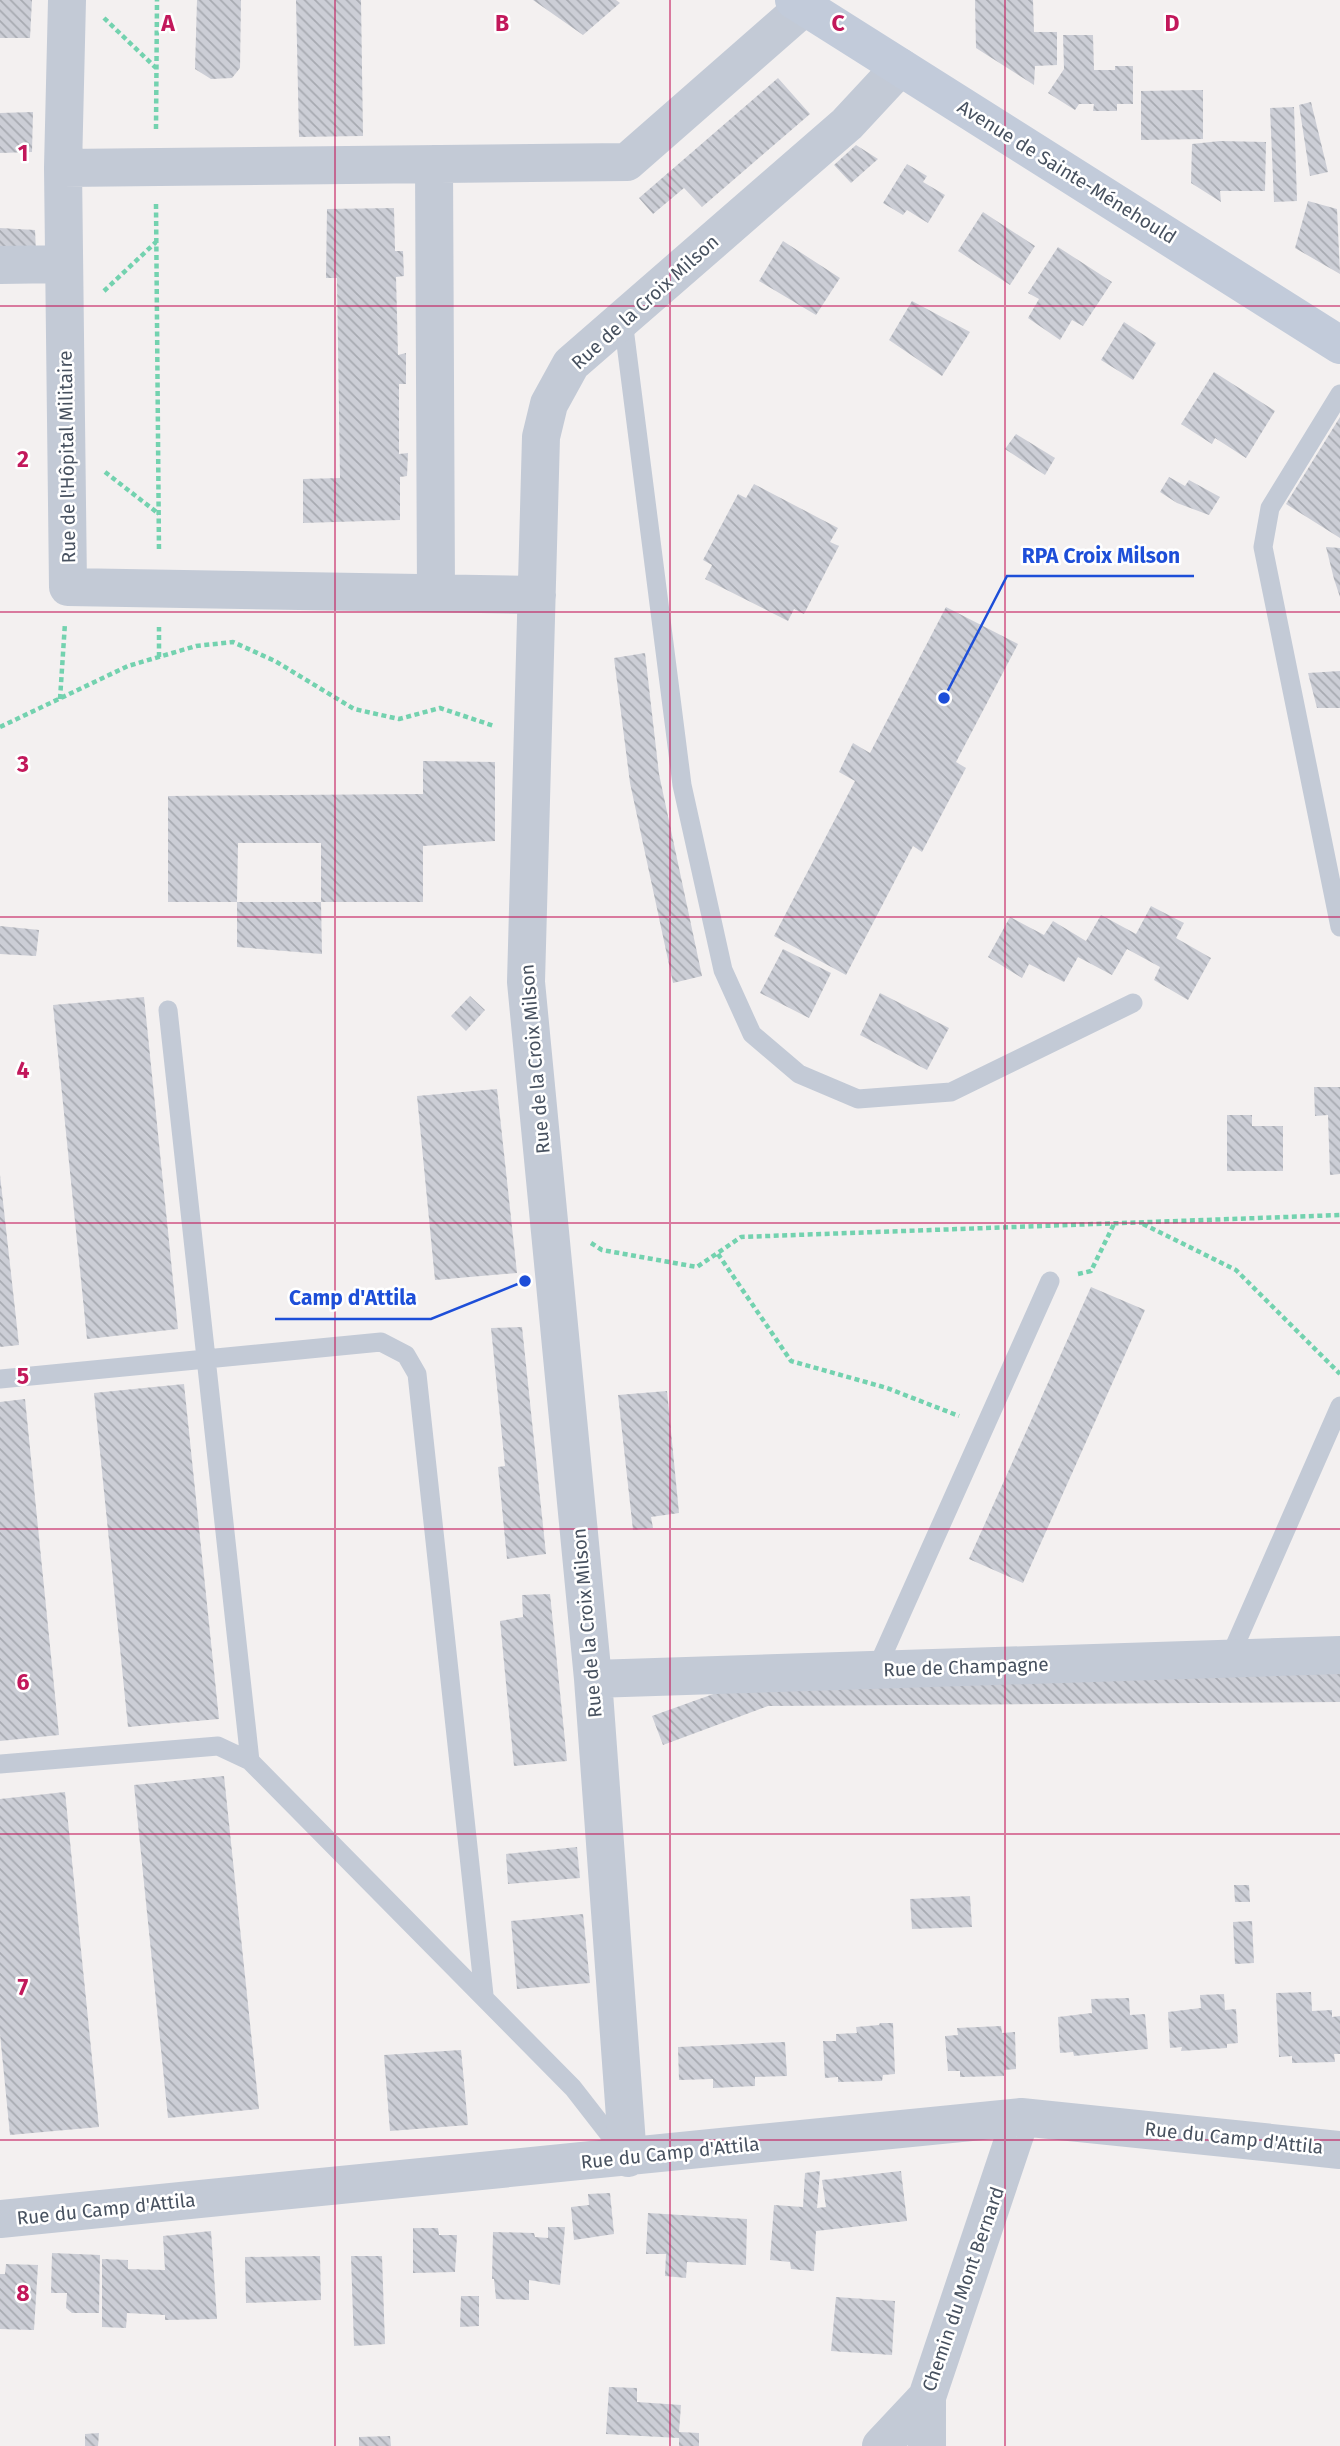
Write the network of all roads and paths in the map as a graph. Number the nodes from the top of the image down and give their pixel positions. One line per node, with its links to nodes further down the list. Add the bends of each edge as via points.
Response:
1 (157, 0): 5 (path)
2 (799, 3): 4 (main road, Avenue de Sainte-Ménehould); 6 (street, via 627,162)
3 (81, 4): 5 (path); 8 (street, Rue de l'Hôpital Militaire)
4 (900, 67): 12 (street, Rue de la Croix Milson, via 847,124); 14 (main road, Avenue de Sainte-Ménehould)
5 (156, 69): 7 (path)
6 (434, 164): 7 (street); 20 (street)
7 (156, 167): 8 (street); 9 (path)
8 (63, 168): 10 (street, Rue de l'Hôpital Militaire)
9 (157, 242): 13 (path); 17 (path)
10 (64, 264): 11 (street); 13 (street, Rue de l'Hôpital Militaire)
11 (0, 265)
12 (623, 320): 21 (street, Rue de la Croix Milson, via 571,364 549,404 541,436); 27 (lane, via 682,785 723,970 752,1034 799,1074 858,1099 951,1092)
13 (65, 328): 16 (street, Rue de l'Hôpital Militaire)
14 (1340, 345)
15 (1340, 394): 26 (lane, via 1270,508 1263,547)
16 (66, 440): 17 (path); 18 (street, Rue de l'Hôpital Militaire)
17 (159, 515): 19 (path)
18 (68, 587): 19 (street, Rue de l'Hôpital Militaire); 23 (path)
19 (160, 589): 20 (street, Rue de l'Hôpital Militaire); 22 (path)
20 (436, 593): 21 (street, Rue de l'Hôpital Militaire)
21 (537, 595): 24 (street, Rue de la Croix Milson)
22 (159, 657): 23 (path, via 128,666); 24 (path, via 233,642 275,661 354,709 399,719 440,708 489,725)
23 (60, 699): 25 (path)
24 (533, 726): 29 (street, Rue de la Croix Milson, via 526,982)
25 (0, 727)
26 (1340, 927)
27 (1133, 1003)
28 (168, 1010): 35 (lane)
29 (548, 1213): 33 (path, via 602,1250 696,1268); 43 (street, Rue de la Croix Milson)
30 (1340, 1215): 31 (path)
31 (1141, 1223): 32 (path); 36 (path, via 1236,1270)
32 (1114, 1224): 33 (path, via 741,1237); 34 (path, via 1091,1271)
33 (718, 1254): 39 (path, via 791,1361 887,1388)
34 (1050, 1281): 39 (lane)
35 (207, 1359): 37 (lane); 44 (lane); 46 (lane, via 382,1342 406,1355 417,1374)
36 (1340, 1374)
37 (0, 1379)
38 (1340, 1406): 41 (lane)
39 (985, 1427): 42 (lane)
40 (1340, 1655): 41 (street, Rue de Champagne)
41 (1229, 1659): 42 (street, Rue de Champagne)
42 (876, 1670): 43 (street, Rue de Champagne)
43 (593, 1679): 49 (street, Rue de la Croix Milson)
44 (250, 1761): 45 (lane, via 218,1746); 46 (lane)
45 (0, 1764)
46 (484, 1996): 49 (lane, via 573,2088)
47 (1021, 2117): 48 (street, Rue du Camp d'Attila); 49 (street, Rue du Camp d'Attila); 51 (street, Chemin du Mont Bernard)
48 (1340, 2150)
49 (628, 2158): 50 (street, Rue du Camp d'Attila)
50 (0, 2219)
51 (927, 2397): 52 (street, Chemin du Mont Bernard); 53 (street)
52 (881, 2446)
53 (927, 2446)

